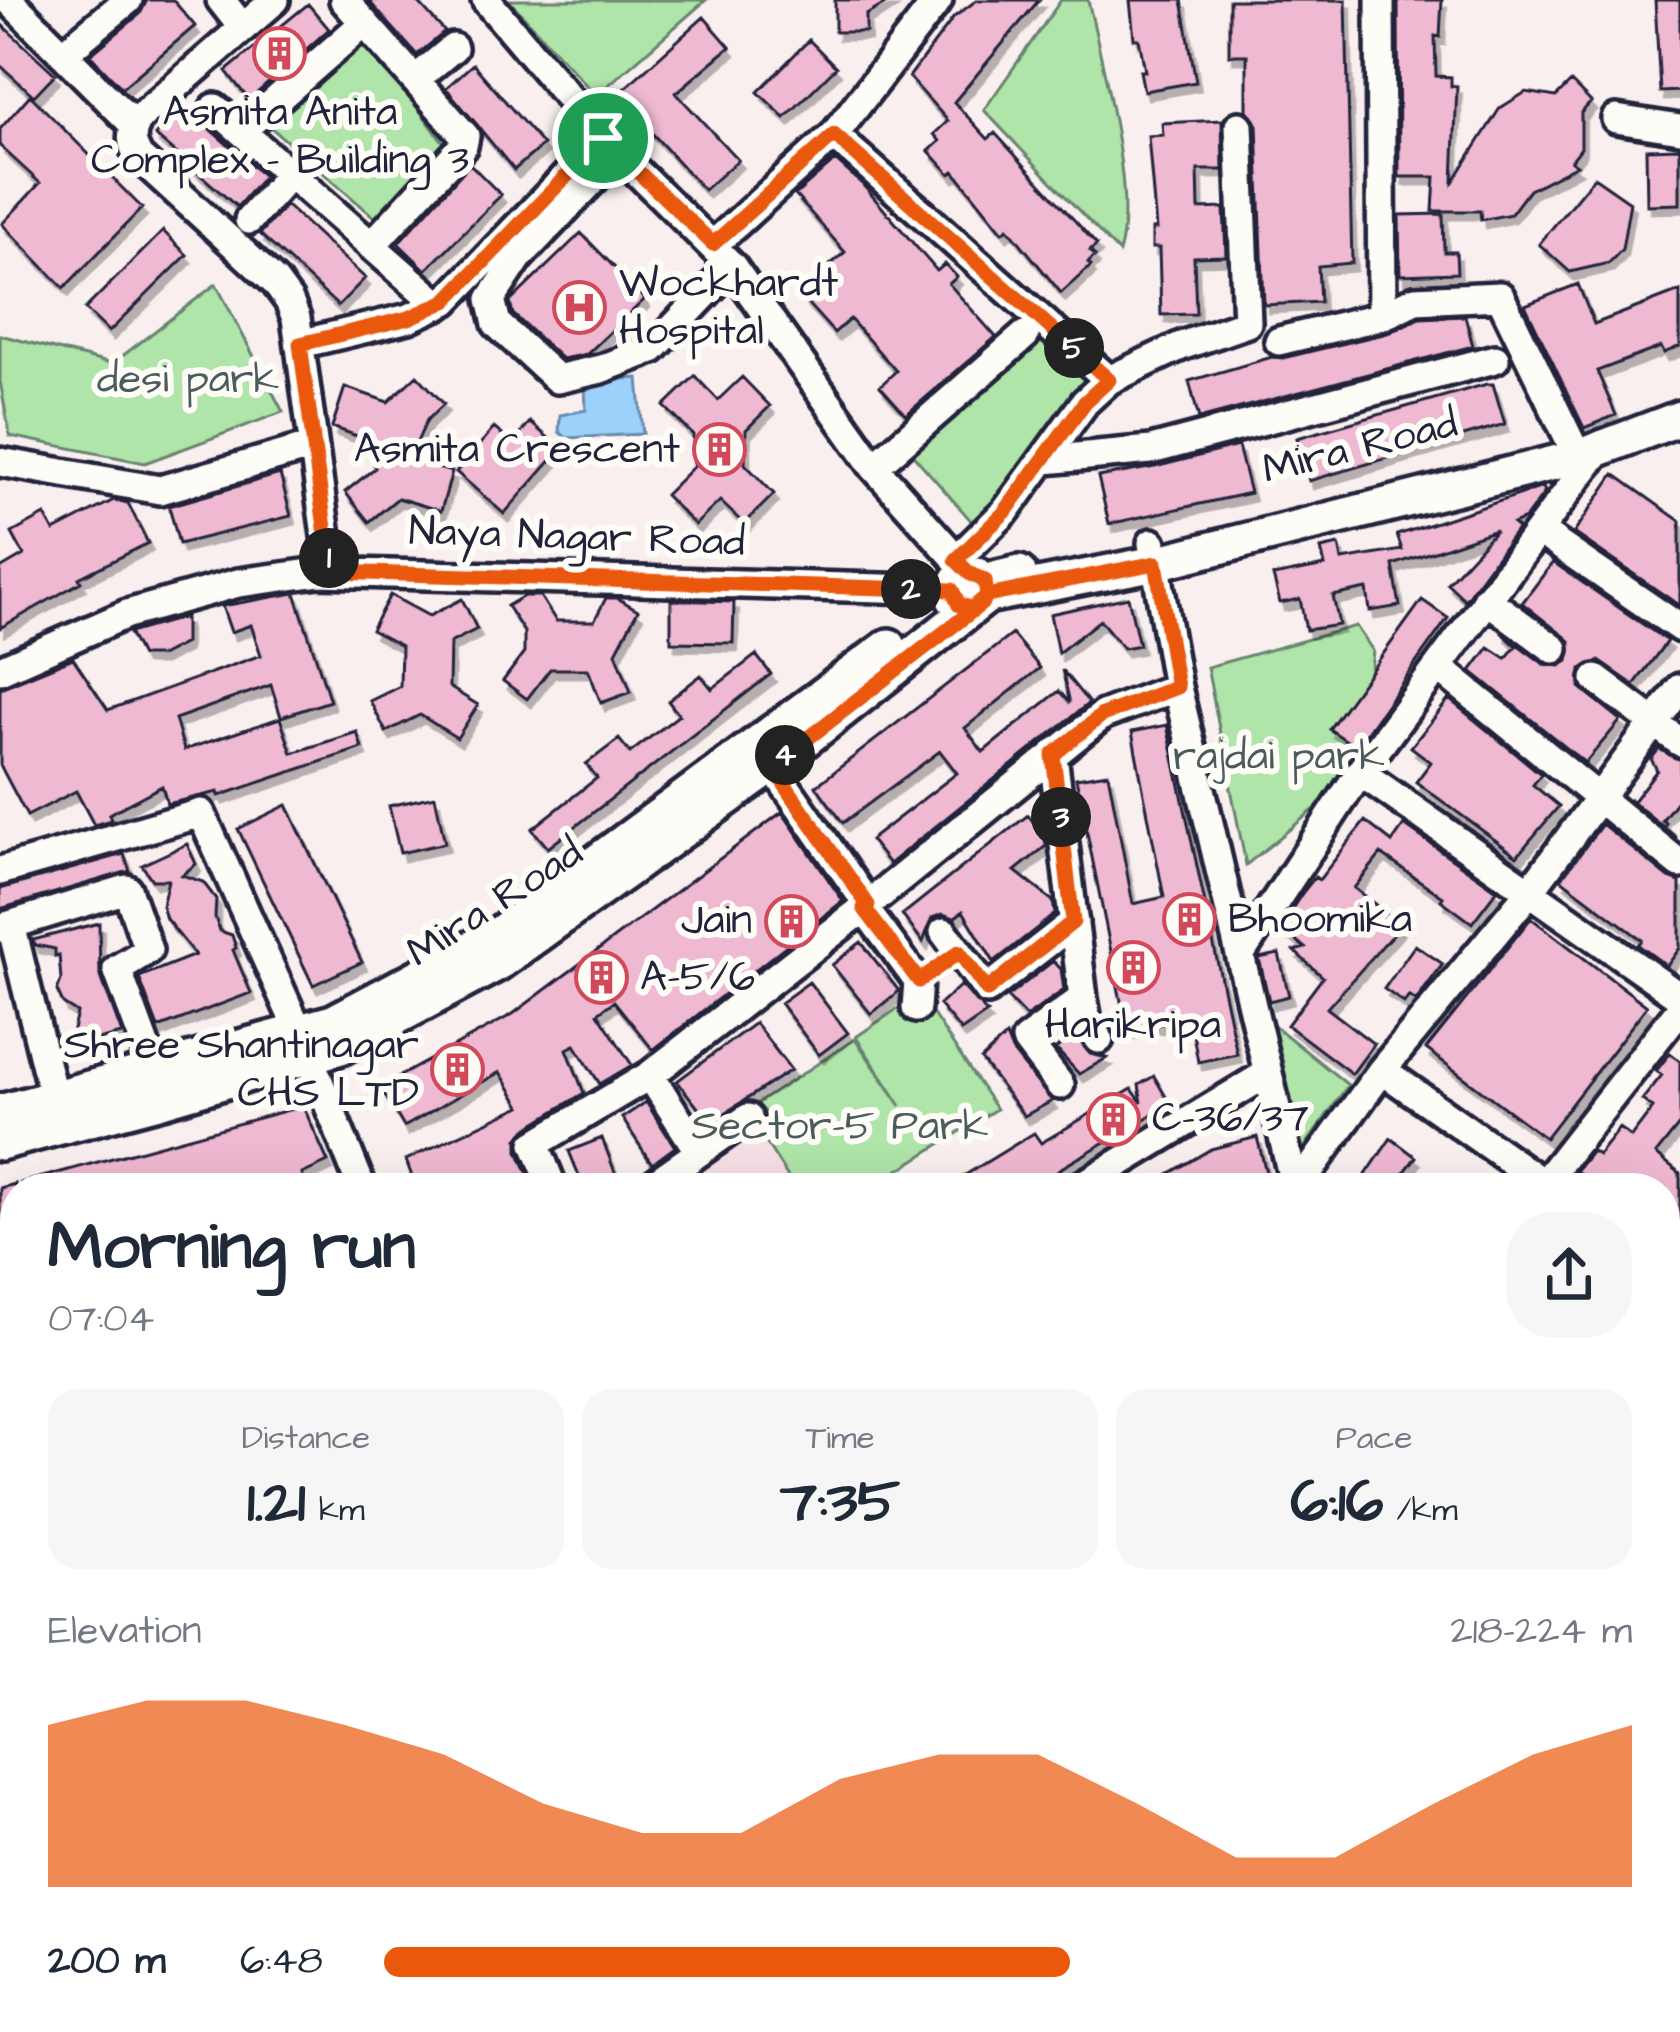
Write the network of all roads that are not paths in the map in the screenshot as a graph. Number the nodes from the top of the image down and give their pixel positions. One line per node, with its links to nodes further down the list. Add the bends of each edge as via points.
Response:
1 (9, 0): 12 (street)
2 (128, 0): 12 (street)
3 (221, 0): 10 (street)
4 (275, 0): 10 (street)
5 (344, 0): 9 (street)
6 (486, 0): 21 (street)
7 (938, 0): 20 (street)
8 (1380, 0): 27 (street)
9 (364, 23): 13 (street); 19 (street)
10 (242, 27): 16 (street)
11 (453, 48): 13 (street)
12 (63, 54): 16 (street)
13 (416, 79): 24 (street, via 466,140)
14 (214, 108): 19 (street)
15 (1616, 119): 18 (street)
16 (135, 126): 30 (street, via 139,157 289,301)
17 (1239, 126): 32 (street, via 1247,323)
18 (1680, 129)
19 (241, 131): 22 (street)
20 (834, 135): 25 (street); 32 (street)
21 (611, 146): 25 (street); 25 (street, via 490,298 497,324 557,379 601,369 653,349); 26 (street)
22 (290, 174): 23 (street); 24 (street)
23 (249, 220)
24 (371, 245): 26 (street)
25 (723, 255): 38 (street)
26 (439, 305): 30 (street)
27 (1382, 316): 29 (street); 34 (street, via 1415,300 1500,296)
28 (1025, 335): 38 (street)
29 (1279, 341)
30 (300, 344): 35 (street)
31 (1496, 359): 36 (street, via 1151,450)
32 (1109, 380): 36 (street)
33 (1674, 416): 34 (main road, Mira Road)
34 (1588, 445): 39 (street); 40 (main road, Mira Road)
35 (314, 446): 37 (street, via 160,490); 41 (street)
36 (1046, 460): 42 (street, via 1005,512)
37 (0, 462)
38 (874, 467): 42 (street)
39 (1539, 531): 43 (street); 44 (street)
40 (1154, 553): 42 (main road, Mira Road); 49 (street)
41 (331, 572): 42 (street, Naya Nagar Road); 47 (street, Naya Nagar Road, via 238,583 127,614)
42 (968, 587): 54 (main road, Mira Road); 68 (main road, Mira Road, via 500,932 333,1022)
43 (1486, 599): 45 (street); 46 (street)
44 (1680, 628)
45 (1554, 649)
46 (1438, 667): 55 (street); 56 (street)
47 (0, 670)
48 (1596, 679): 51 (street)
49 (1177, 687): 53 (street, via 1102,715); 63 (street)
50 (1680, 688): 51 (street)
51 (1655, 722): 52 (street); 56 (street)
52 (1680, 742)
53 (1053, 755): 60 (street); 61 (street)
54 (772, 766): 60 (street); 68 (main road, Mira Road, via 497,964 363,1037)
55 (1360, 772): 59 (street); 63 (street)
56 (1598, 799): 57 (street); 59 (street)
57 (1680, 864)
58 (0, 871): 68 (street, via 202,813)
59 (1530, 891): 64 (street); 69 (street)
60 (866, 907): 61 (street, via 917,995 952,942 987,990); 72 (street)
61 (1073, 922): 65 (street)
62 (5, 927): 70 (street, via 127,890 148,950 117,969); 74 (street)
63 (1240, 955): 71 (street)
64 (1680, 997)
65 (1083, 998): 67 (street); 73 (street, via 1026,1040)
66 (1680, 1009): 86 (street)
67 (1099, 1039)
68 (305, 1046): 70 (main road, Mira Road); 77 (main road, Mira Road); 79 (street)
69 (1382, 1070): 84 (street); 85 (street)
70 (154, 1072): 74 (main road, Mira Road)
71 (1268, 1073): 82 (street); 83 (street)
72 (650, 1075): 78 (street); 80 (street, via 535,1144)
73 (1060, 1085)
74 (54, 1099): 75 (main road, Mira Road)
75 (0, 1112)
76 (748, 1118): 78 (street)
77 (0, 1143)
78 (699, 1152): 81 (street)
79 (356, 1173)
80 (547, 1173)
81 (669, 1173)
82 (1103, 1173)
83 (1292, 1173)
84 (1307, 1173)
85 (1524, 1173)
86 (1552, 1173)

